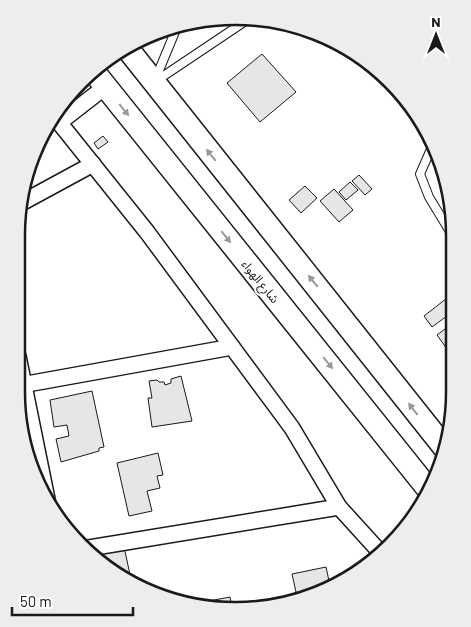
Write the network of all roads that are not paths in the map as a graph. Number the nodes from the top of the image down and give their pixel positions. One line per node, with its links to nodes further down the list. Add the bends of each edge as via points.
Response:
1 (240, 25): 5 (lane)
2 (174, 34): 5 (lane)
3 (130, 53): 5 (main road)
4 (99, 79): 6 (street); 17 (main road, شارع الهواء, one-way to 17)
5 (154, 82): 15 (main road, one-way to 5)
6 (65, 111)
7 (59, 121): 9 (street)
8 (429, 153): 11 (lane, via 420,174)
9 (93, 164): 10 (street); 12 (street)
10 (28, 199)
11 (446, 225)
12 (232, 347): 13 (street); 18 (street, via 292,428)
13 (25, 385)
14 (26, 410): 16 (street)
15 (440, 442)
16 (39, 468)
17 (424, 484)
18 (339, 507): 19 (street); 20 (street)
19 (94, 547)
20 (376, 548)

